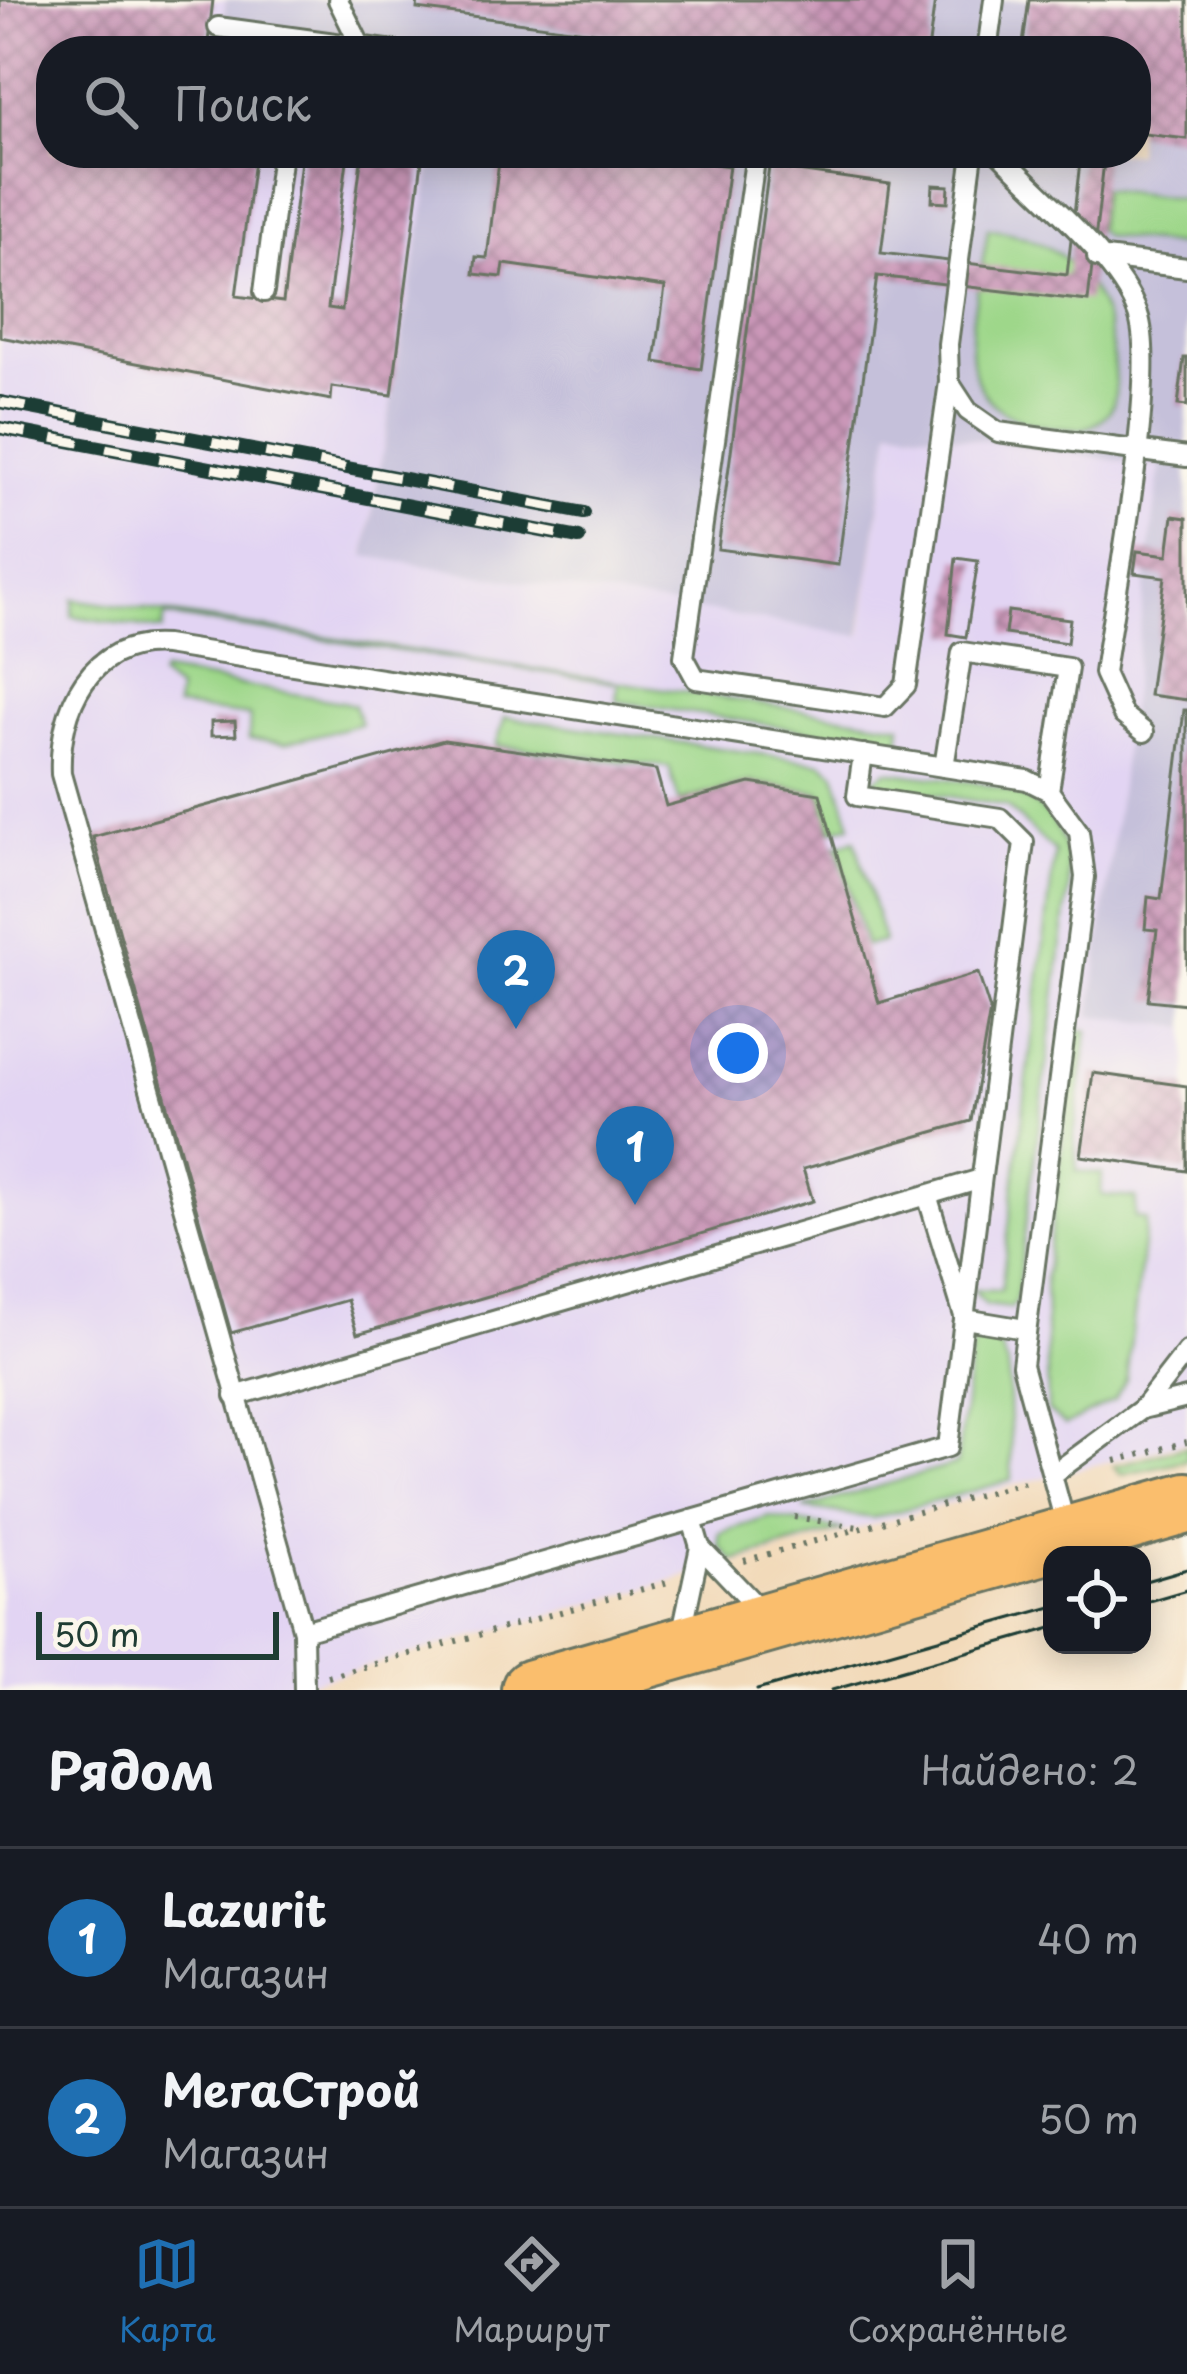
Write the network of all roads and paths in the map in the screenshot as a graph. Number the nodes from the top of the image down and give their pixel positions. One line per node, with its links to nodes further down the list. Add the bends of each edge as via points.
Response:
1 (338, 0): 5 (lane)
2 (994, 0): 6 (lane)
3 (218, 27): 4 (lane)
4 (259, 36)
5 (356, 36)
6 (989, 36)
7 (280, 168): 13 (lane)
8 (754, 168): 14 (lane, via 685,657 695,679 885,707 906,685)
9 (971, 168): 14 (lane)
10 (1013, 168): 11 (lane)
11 (1097, 257): 12 (lane); 15 (lane, via 1137,312 1142,338)
12 (1187, 268)
13 (264, 292)
14 (949, 382): 15 (lane, via 968,411 998,432)
15 (1134, 451): 16 (lane); 17 (lane, via 1104,673 1123,715)
16 (1187, 458)
17 (1144, 731)
18 (863, 754): 19 (lane); 21 (lane, via 857,796 1000,818 1024,842); 26 (lane, via 165,645 124,647 86,676 62,733 61,774)
19 (944, 766): 20 (lane); 20 (lane, via 962,652 1068,668)
20 (1049, 791): 24 (lane, via 1079,832 1085,877)
21 (981, 1179): 22 (lane); 23 (lane)
22 (927, 1196): 23 (lane); 26 (lane)
23 (965, 1319): 24 (lane); 30 (lane, via 949,1447)
24 (1025, 1329): 29 (lane, via 1022,1365)
25 (1187, 1351): 28 (lane)
26 (235, 1396): 37 (lane)
27 (1187, 1398): 28 (lane)
28 (1142, 1409): 29 (lane)
29 (1052, 1475): 34 (lane)
30 (771, 1498): 32 (lane); 33 (path, via 775,1514)
31 (1187, 1503): 34 (main road)
32 (692, 1520): 35 (lane); 37 (lane)
33 (861, 1528)
34 (1069, 1536): 36 (main road)
35 (700, 1546): 36 (lane); 38 (lane)
36 (771, 1622): 38 (main road)
37 (302, 1631): 39 (lane)
38 (679, 1648): 40 (main road)
39 (304, 1690)
40 (532, 1690)

